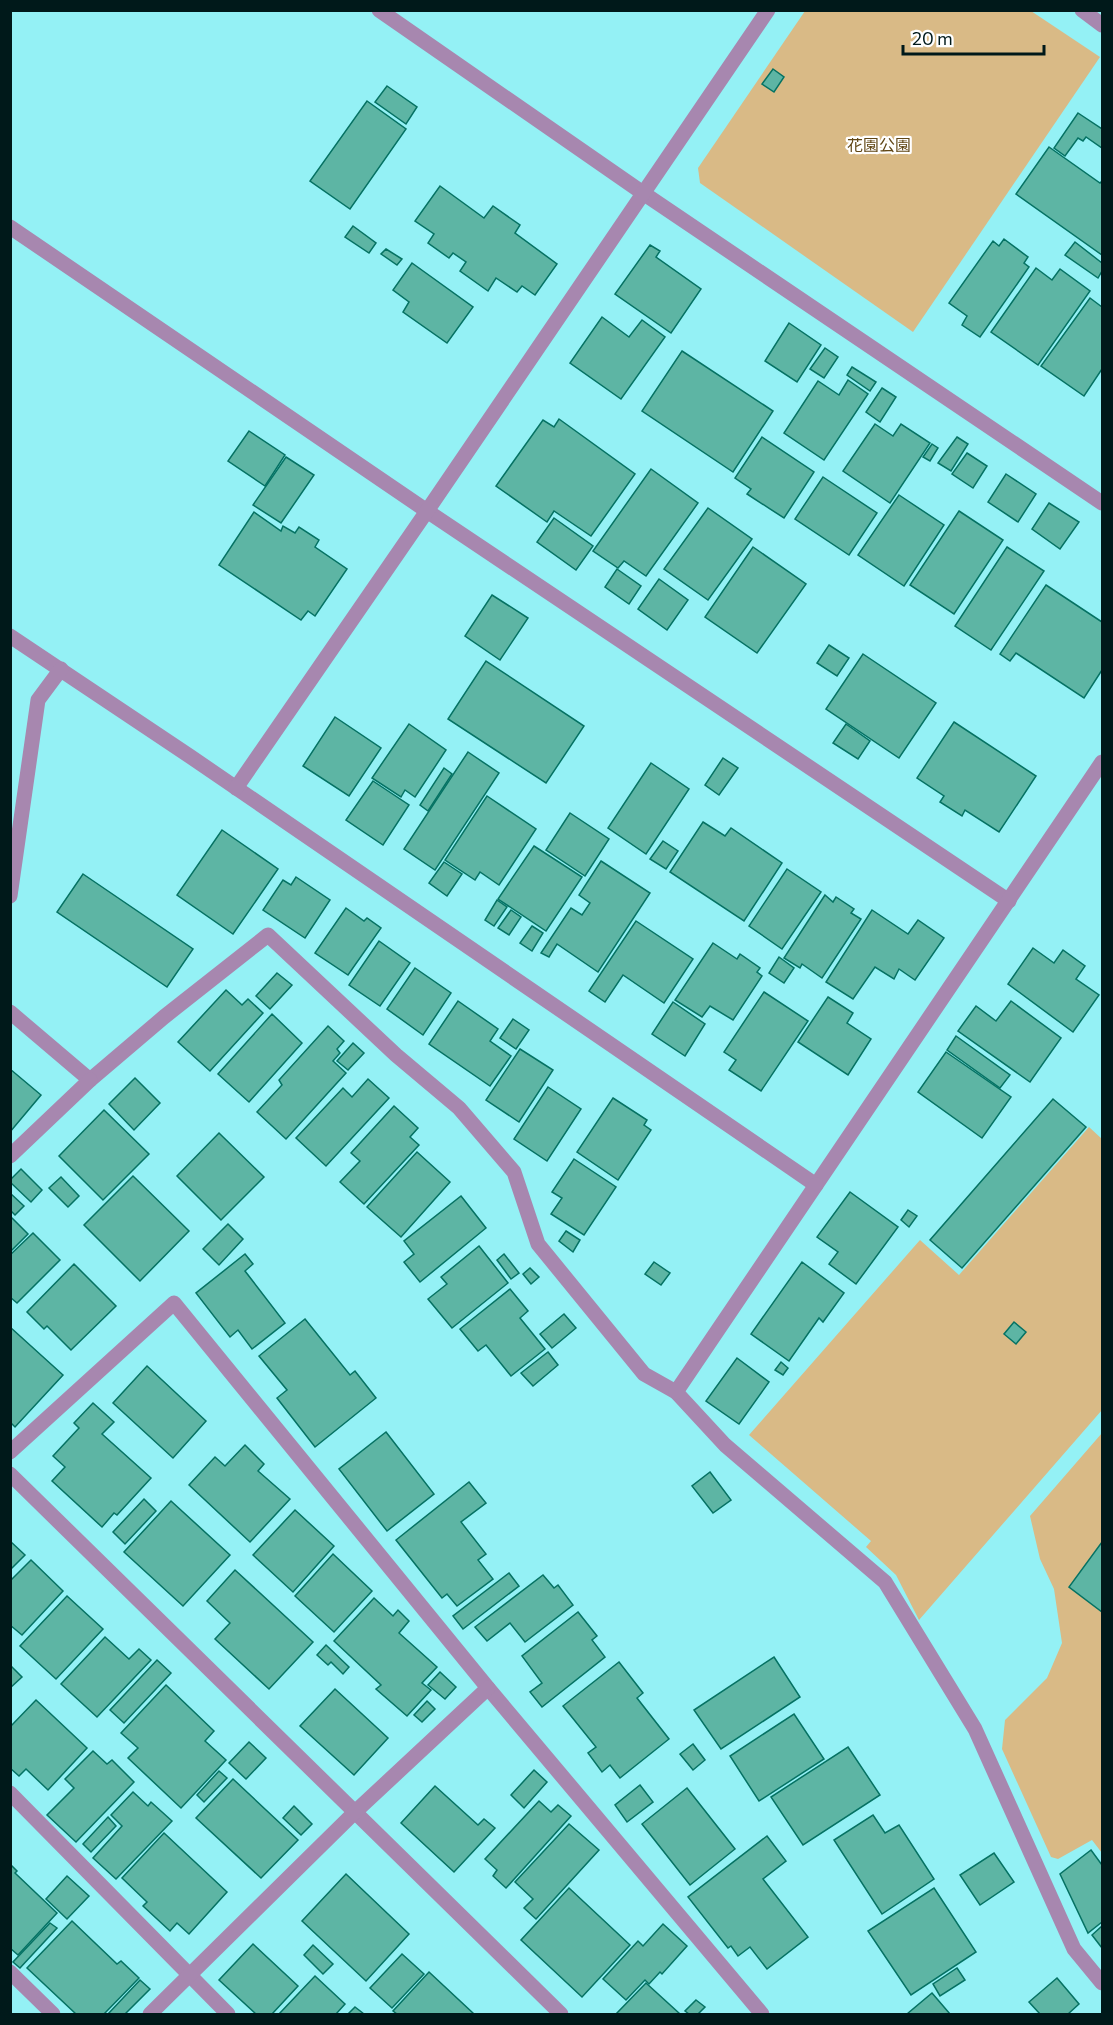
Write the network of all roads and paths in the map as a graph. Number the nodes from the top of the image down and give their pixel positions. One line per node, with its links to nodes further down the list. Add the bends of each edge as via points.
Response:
1 (379, 10): 5 (street)
2 (768, 10): 5 (street)
3 (1082, 10): 4 (street)
4 (1102, 25)
5 (644, 193): 7 (street); 8 (street)
6 (10, 227): 8 (street)
7 (1102, 503)
8 (427, 511): 12 (street); 14 (street)
9 (10, 636): 10 (street)
10 (61, 669): 12 (street); 13 (street, via 38,700)
11 (1102, 762): 14 (street)
12 (236, 788): 18 (street)
13 (10, 896)
14 (1009, 901): 18 (street)
15 (10, 1012): 16 (street)
16 (90, 1080): 17 (street); 19 (street, via 268,935 396,1055 459,1108 514,1172 538,1244 644,1374)
17 (10, 1156)
18 (816, 1185): 19 (street)
19 (676, 1392): 27 (street, via 725,1445 885,1582 975,1729 1074,1949)
20 (10, 1452): 22 (street, via 174,1303)
21 (12, 1479): 24 (street)
22 (488, 1688): 24 (street); 32 (street)
23 (10, 1793): 26 (street)
24 (355, 1812): 26 (street); 31 (street)
25 (10, 1972): 28 (street)
26 (189, 1976): 29 (street); 30 (street)
27 (1102, 1983)
28 (53, 2014)
29 (150, 2014)
30 (228, 2014)
31 (561, 2014)
32 (762, 2014)

